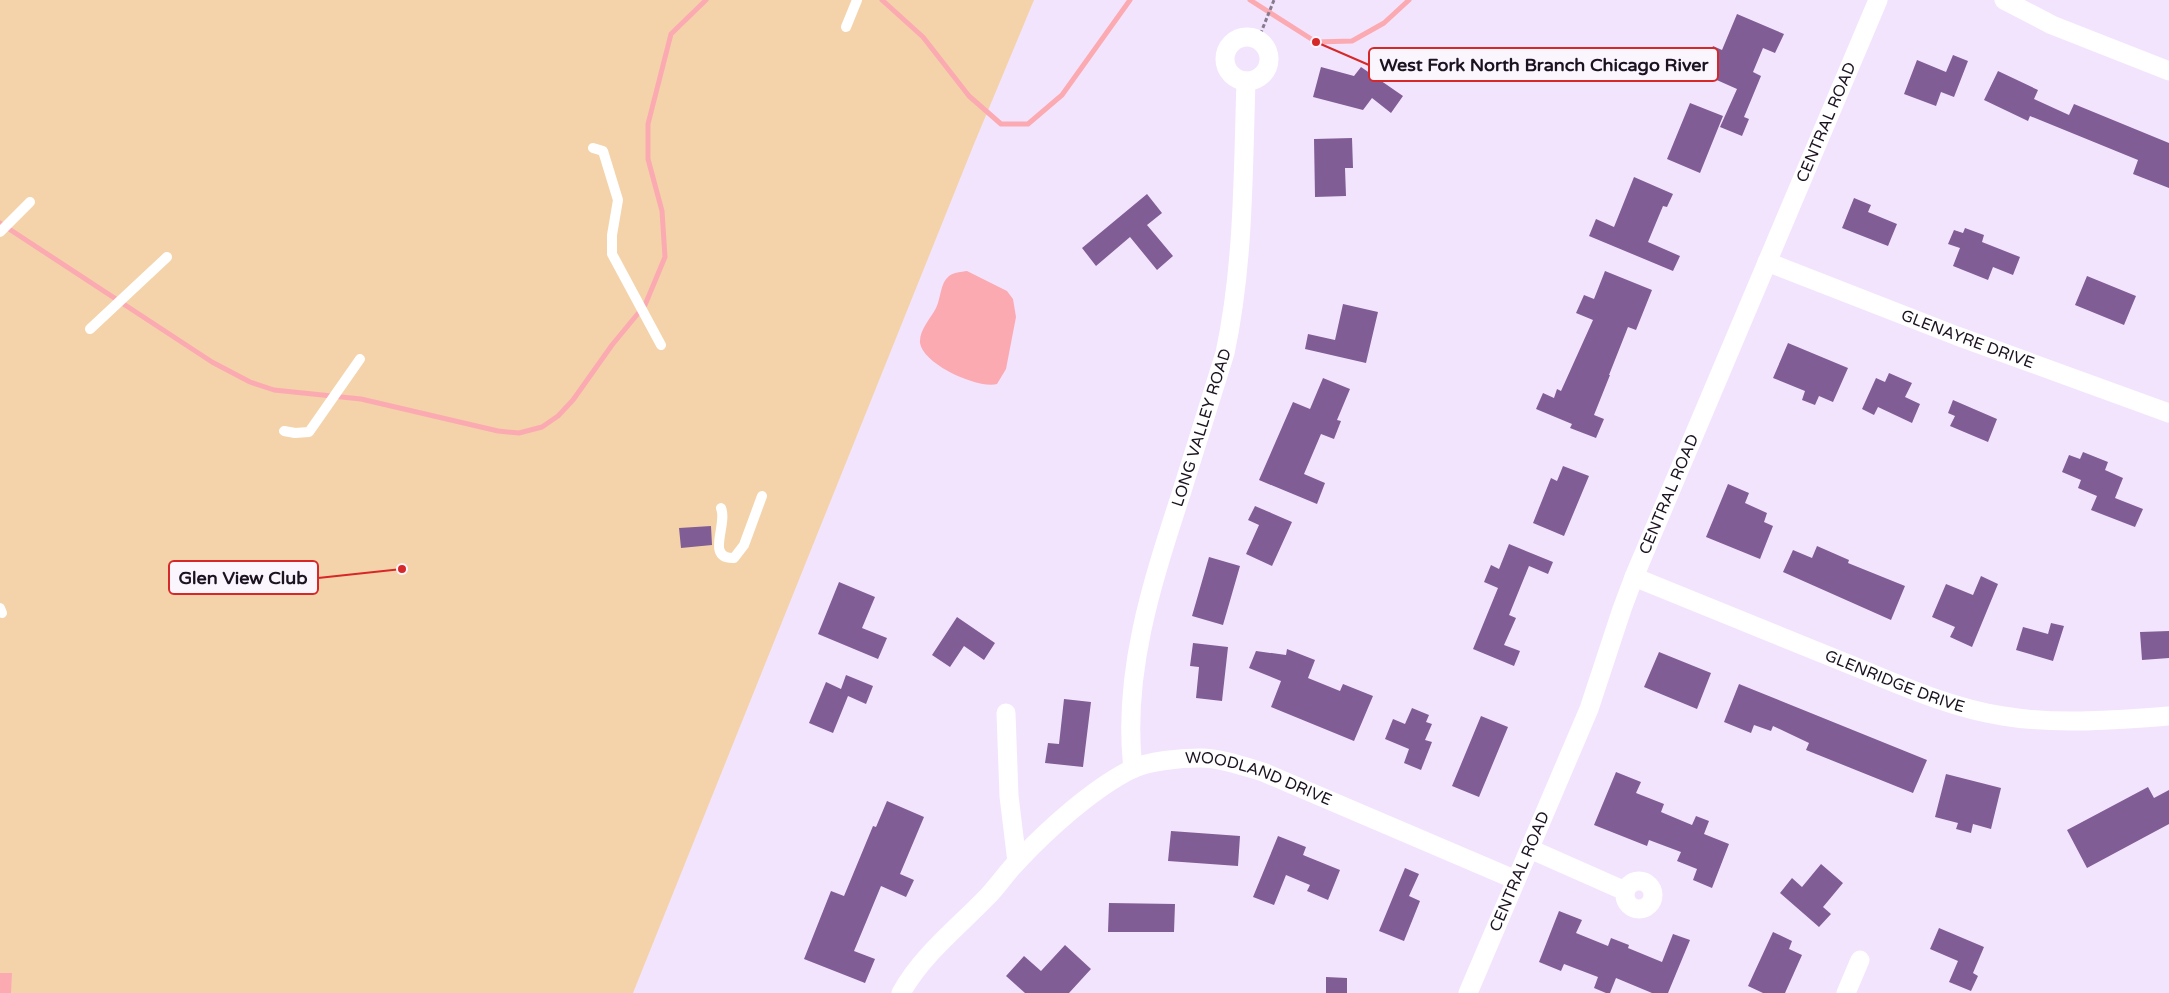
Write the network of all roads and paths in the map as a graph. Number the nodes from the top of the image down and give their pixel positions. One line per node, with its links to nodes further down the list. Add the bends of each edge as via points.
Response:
1 (857, 0): 5 (lane)
2 (1274, 0): 6 (path)
3 (1878, 0): 13 (street, CENTRAL ROAD)
4 (2004, 0): 7 (street, via 2052,25)
5 (846, 27)
6 (1261, 34): 8 (street, via 1268,51 1269,66 1260,78); 8 (street, via 1238,39 1226,56 1226,64 1233,76)
7 (2169, 71)
8 (1246, 81): 24 (street, LONG VALLEY ROAD, via 1241,216 1231,325 1144,615 1132,694 1130,738)
9 (592, 148): 15 (lane, via 603,151 618,200 612,254)
10 (30, 202): 11 (lane)
11 (0, 232)
12 (167, 257): 14 (lane)
13 (1767, 262): 17 (street, GLENAYRE DRIVE); 21 (street, CENTRAL ROAD)
14 (90, 329)
15 (661, 345)
16 (360, 359): 18 (lane, via 309,432)
17 (2169, 413)
18 (284, 431)
19 (762, 496): 20 (lane, via 744,545 734,558 719,552 724,518)
20 (721, 508)
21 (1634, 577): 23 (street, GLENRIDGE DRIVE, via 1954,705 2003,716 2050,720); 25 (street, CENTRAL ROAD, via 1590,709)
22 (1006, 713): 26 (street, via 1009,796)
23 (2169, 716)
24 (1133, 769): 26 (street, WOODLAND DRIVE, via 1090,796); 27 (street, WOODLAND DRIVE, via 1166,760 1201,758 1263,772)
25 (1530, 849): 27 (street, CENTRAL ROAD); 28 (street)
26 (1017, 862): 30 (street, WOODLAND DRIVE, via 923,962)
27 (1516, 880): 31 (street, CENTRAL ROAD)
28 (1625, 891)
29 (1860, 960): 32 (street)
30 (901, 993)
31 (1468, 993)
32 (1846, 993)

